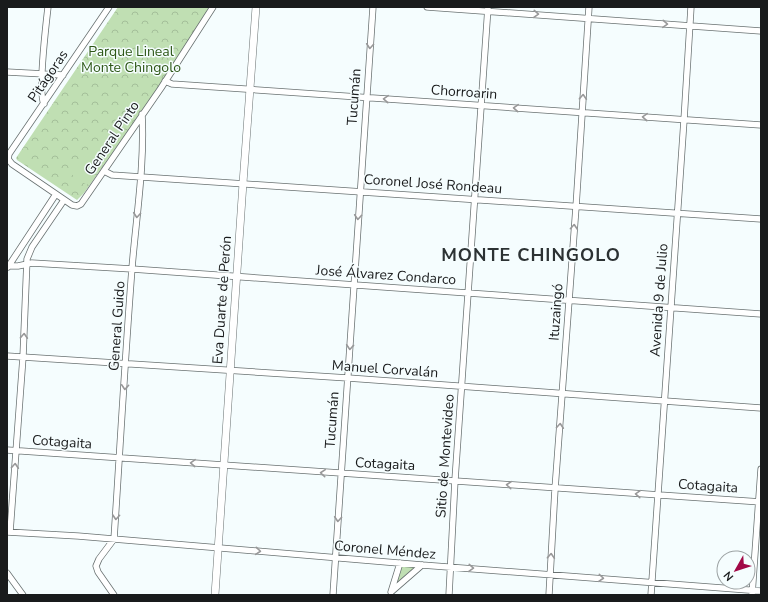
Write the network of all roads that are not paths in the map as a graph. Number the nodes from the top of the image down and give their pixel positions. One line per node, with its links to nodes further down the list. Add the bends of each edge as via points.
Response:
1 (48, 7): 14 (street)
2 (109, 7): 15 (street, Pitágoras)
3 (213, 7): 16 (street, General Pinto)
4 (256, 7): 17 (main road, Eva Duarte de Perón)
5 (373, 7): 18 (street, Tucumán, one-way to 18)
6 (427, 7): 9 (street)
7 (588, 7): 10 (street, Ituzaingó)
8 (691, 7): 11 (street, Avenida 9 de Julio)
9 (488, 9): 10 (street, one-way to 10); 20 (street, Sitio de Montevideo)
10 (588, 18): 11 (street, one-way to 11); 21 (street, Ituzaingó, one-way to 10)
11 (689, 25): 12 (street); 23 (street, Avenida 9 de Julio)
12 (761, 31)
13 (7, 72): 14 (street)
14 (42, 74): 15 (street); 19 (street)
15 (63, 75): 19 (street, Pitágoras)
16 (165, 82): 17 (street, Chorroarin); 22 (street, General Pinto)
17 (250, 89): 18 (street, Chorroarin); 28 (main road, Eva Duarte de Perón)
18 (366, 98): 20 (street, Chorroarin, one-way to 18); 29 (street, Tucumán)
19 (44, 104): 25 (street, Pitágoras)
20 (482, 105): 21 (street, Chorroarin, one-way to 20); 31 (street, Sitio de Montevideo)
21 (582, 113): 23 (street, Chorroarin, one-way to 21); 33 (street, Ituzaingó)
22 (142, 114): 26 (street, General Pinto); 27 (street, General Guido)
23 (684, 120): 24 (street, Chorroarin); 34 (street, Avenida 9 de Julio)
24 (761, 126)
25 (8, 159): 30 (street)
26 (104, 171): 27 (street, Coronel José Rondeau, via 112,175); 32 (street, General Pinto, via 81,204 74,206)
27 (140, 176): 28 (street, Coronel José Rondeau); 38 (street, General Guido, one-way to 38)
28 (243, 183): 29 (street, Coronel José Rondeau); 39 (main road, Eva Duarte de Perón)
29 (360, 191): 31 (street, Coronel José Rondeau); 40 (street, Tucumán, one-way to 40)
30 (56, 194): 32 (street); 37 (street)
31 (475, 199): 33 (street, Coronel José Rondeau); 41 (street, Sitio de Montevideo)
32 (64, 200): 36 (street, via 32,247)
33 (576, 206): 34 (street, Coronel José Rondeau); 42 (street, Ituzaingó, one-way to 33)
34 (677, 214): 35 (street, Coronel José Rondeau); 43 (street, Avenida 9 de Julio)
35 (761, 219)
36 (27, 264): 37 (street, José Álvarez Condarco); 38 (street, José Álvarez Condarco); 46 (street, one-way to 36)
37 (8, 267)
38 (132, 269): 39 (street, José Álvarez Condarco); 47 (street, General Guido)
39 (237, 277): 40 (street, José Álvarez Condarco); 48 (main road, Eva Duarte de Perón)
40 (354, 285): 41 (street, José Álvarez Condarco); 49 (street, Tucumán, one-way to 49)
41 (468, 293): 42 (street, José Álvarez Condarco); 50 (street, Sitio de Montevideo)
42 (569, 300): 43 (street, José Álvarez Condarco); 51 (street, Ituzaingó)
43 (671, 308): 44 (street, José Álvarez Condarco); 52 (street, Avenida 9 de Julio)
44 (761, 314)
45 (7, 356): 46 (street, Manuel Corvalán)
46 (23, 357): 47 (street, Manuel Corvalán); 55 (street)
47 (126, 363): 48 (street, Manuel Corvalán); 56 (street, General Guido, one-way to 56)
48 (230, 371): 49 (street, Manuel Corvalán); 57 (main road, Eva Duarte de Perón)
49 (348, 378): 50 (street, Manuel Corvalán); 59 (street, Tucumán)
50 (462, 387): 51 (street, Manuel Corvalán); 60 (street, Sitio de Montevideo)
51 (562, 395): 52 (street, Manuel Corvalán); 61 (street, Ituzaingó, one-way to 51)
52 (665, 402): 53 (street, Manuel Corvalán); 62 (street, Avenida 9 de Julio)
53 (761, 408)
54 (7, 450): 55 (street, Cotagaita)
55 (16, 450): 56 (street, Cotagaita); 64 (street, one-way to 55)
56 (120, 458): 57 (street, Cotagaita, one-way to 56); 65 (street, General Guido, one-way to 65)
57 (224, 465): 59 (street, Cotagaita, one-way to 57); 66 (main road, Eva Duarte de Perón)
58 (761, 469): 63 (street)
59 (340, 474): 60 (street, Cotagaita); 67 (street, Tucumán, one-way to 67)
60 (455, 480): 61 (street, Cotagaita, one-way to 60); 70 (street, Sitio de Montevideo)
61 (555, 489): 62 (street, Cotagaita, one-way to 61); 72 (street, Ituzaingó, one-way to 61)
62 (657, 495): 63 (street, Cotagaita); 73 (street, Avenida 9 de Julio)
63 (760, 502): 75 (street)
64 (9, 532): 65 (street, Coronel Méndez)
65 (114, 539): 66 (street, Coronel Méndez); 78 (street, via 96,566)
66 (219, 548): 67 (street, Coronel Méndez, one-way to 67); 79 (main road, Eva Duarte de Perón)
67 (335, 557): 68 (street, Coronel Méndez); 80 (street, Tucumán)
68 (400, 563): 69 (street, Coronel Méndez); 76 (street)
69 (422, 565): 70 (street, Coronel Méndez); 76 (street)
70 (450, 567): 72 (street, Coronel Méndez, one-way to 72); 81 (street, Sitio de Montevideo)
71 (7, 572): 77 (street)
72 (550, 574): 73 (street, Coronel Méndez, one-way to 73); 82 (street, Ituzaingó)
73 (652, 582): 75 (street, Coronel Méndez); 83 (street, Avenida 9 de Julio)
74 (761, 591): 75 (street, Coronel Méndez)
75 (752, 593)
76 (390, 594)
77 (23, 595)
78 (114, 595)
79 (215, 595)
80 (333, 595)
81 (449, 595)
82 (549, 595)
83 (651, 595)

